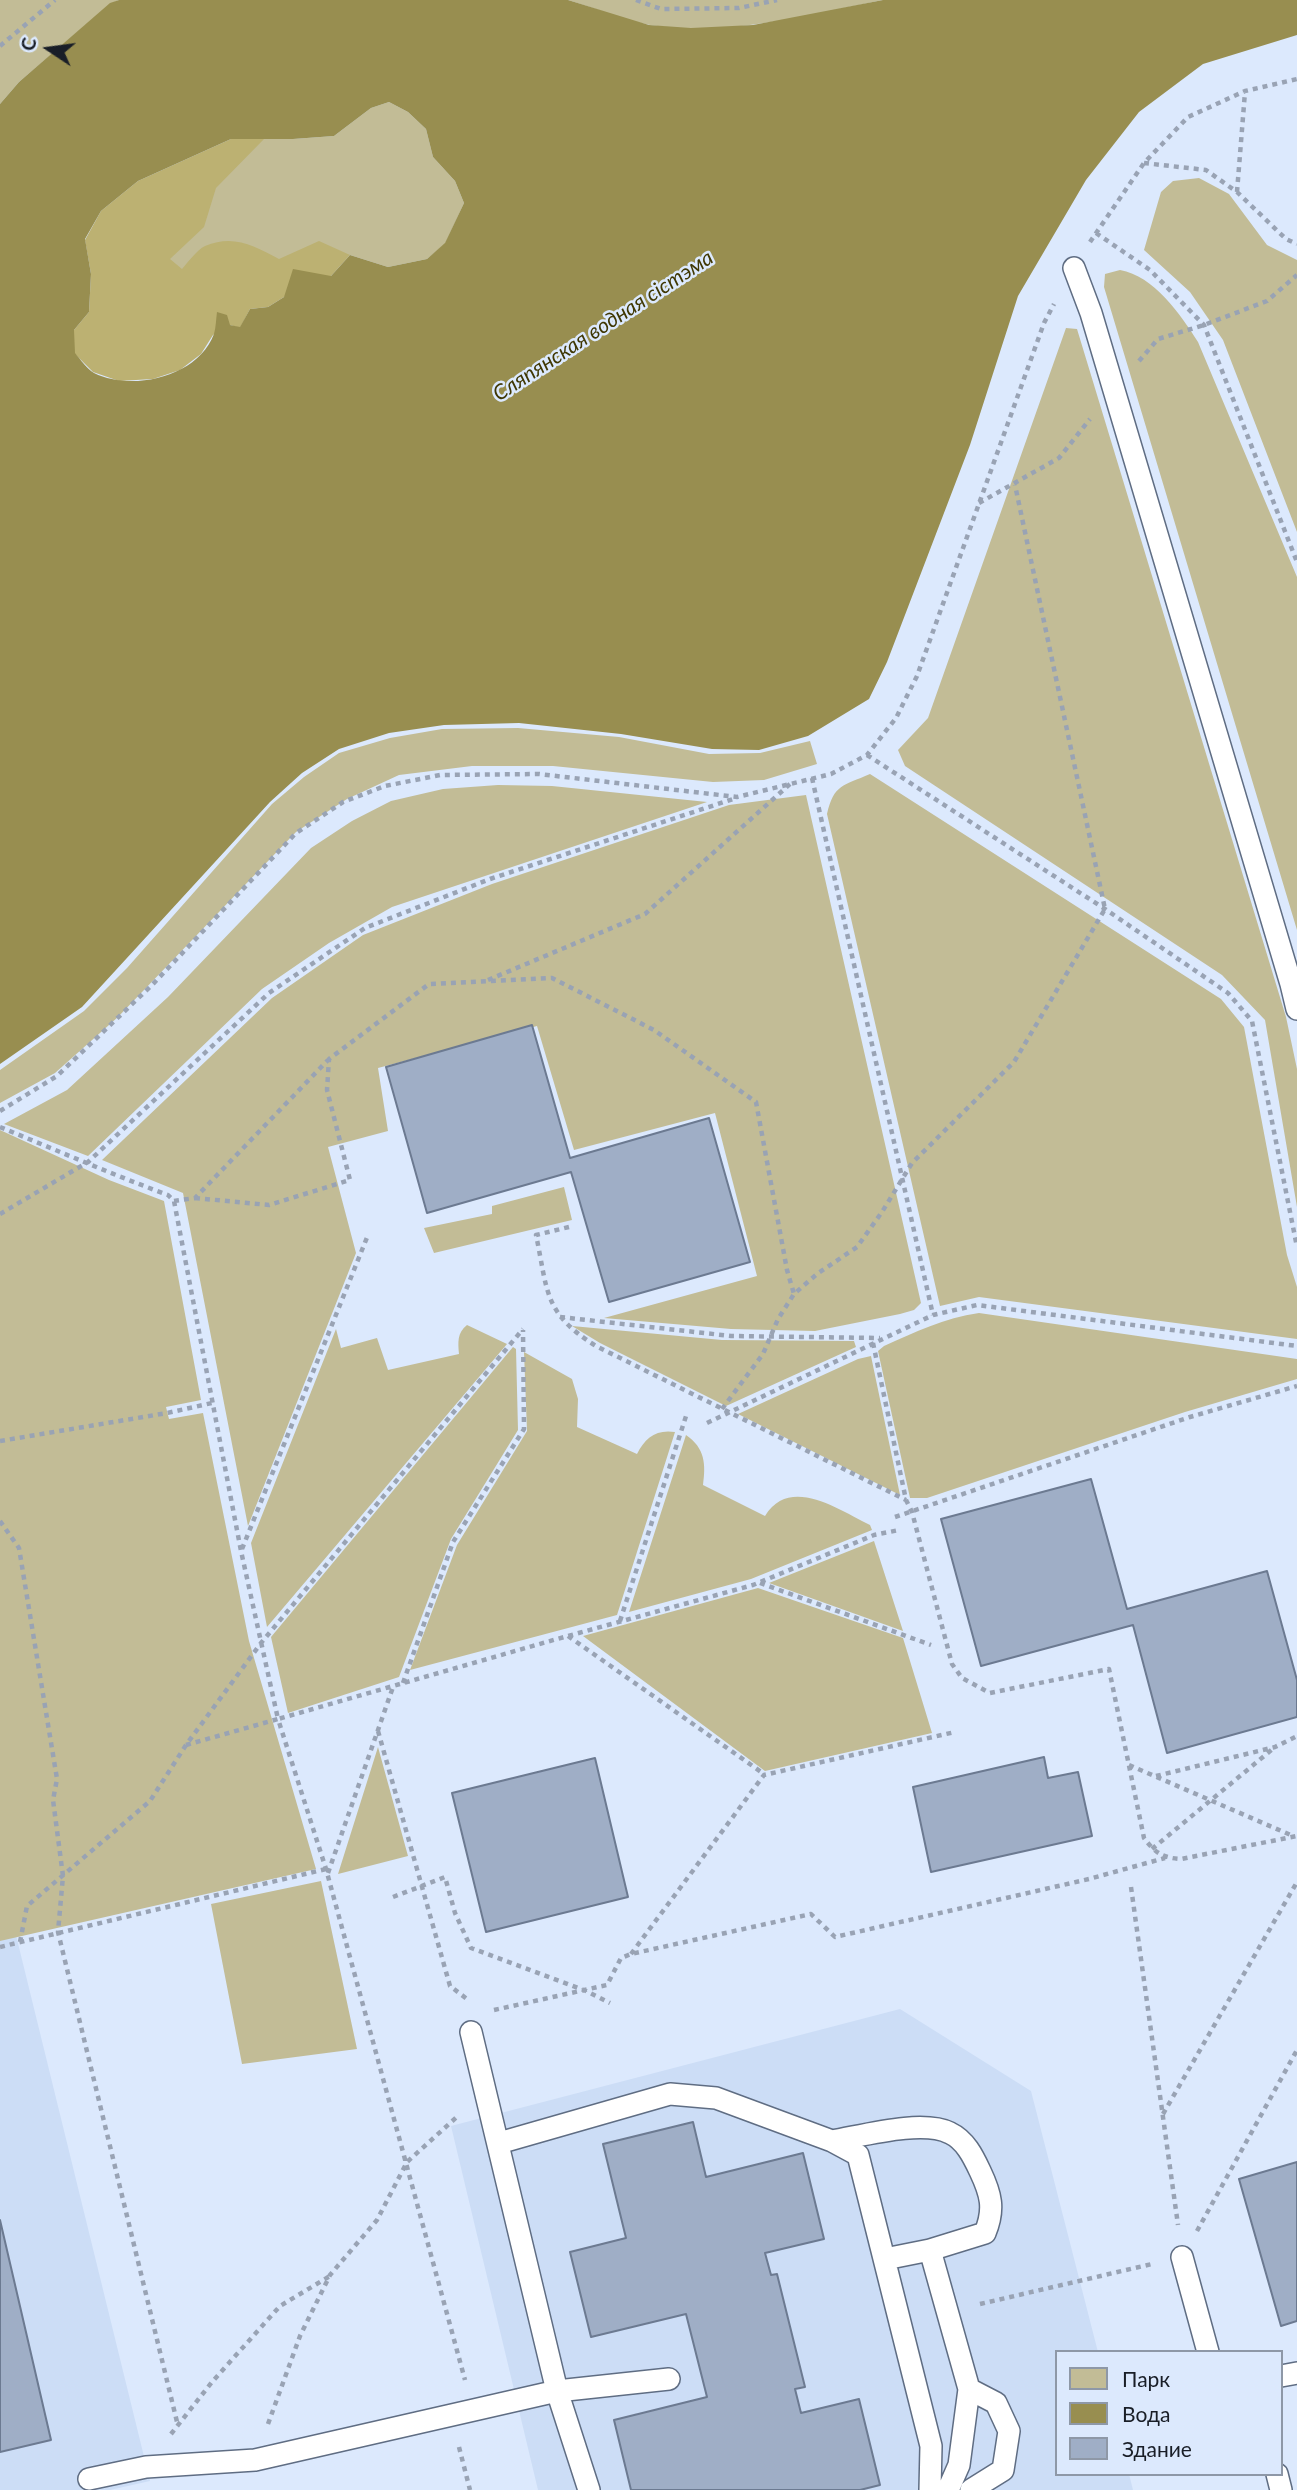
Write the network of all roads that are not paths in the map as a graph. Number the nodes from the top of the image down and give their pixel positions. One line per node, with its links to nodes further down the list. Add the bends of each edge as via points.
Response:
1 (1074, 268): 2 (lane)
2 (1297, 1009)
3 (471, 2032): 5 (lane)
4 (832, 2141): 5 (lane, via 716,2098 670,2094); 6 (lane, via 918,2126 950,2133 971,2151 989,2190 992,2217 985,2233); 8 (lane, via 858,2155)
5 (499, 2143): 12 (lane)
6 (930, 2250): 8 (lane); 11 (lane)
7 (1182, 2257): 9 (lane)
8 (885, 2259): 15 (lane, via 932,2446)
9 (1207, 2350)
10 (669, 2379): 12 (lane)
11 (969, 2389): 16 (lane, via 960,2465); 17 (lane, via 996,2403 1009,2431 1003,2470)
12 (556, 2391): 13 (lane, via 255,2460 156,2466); 14 (lane)
13 (89, 2479)
14 (589, 2490)
15 (930, 2490)
16 (948, 2490)
17 (971, 2490)

